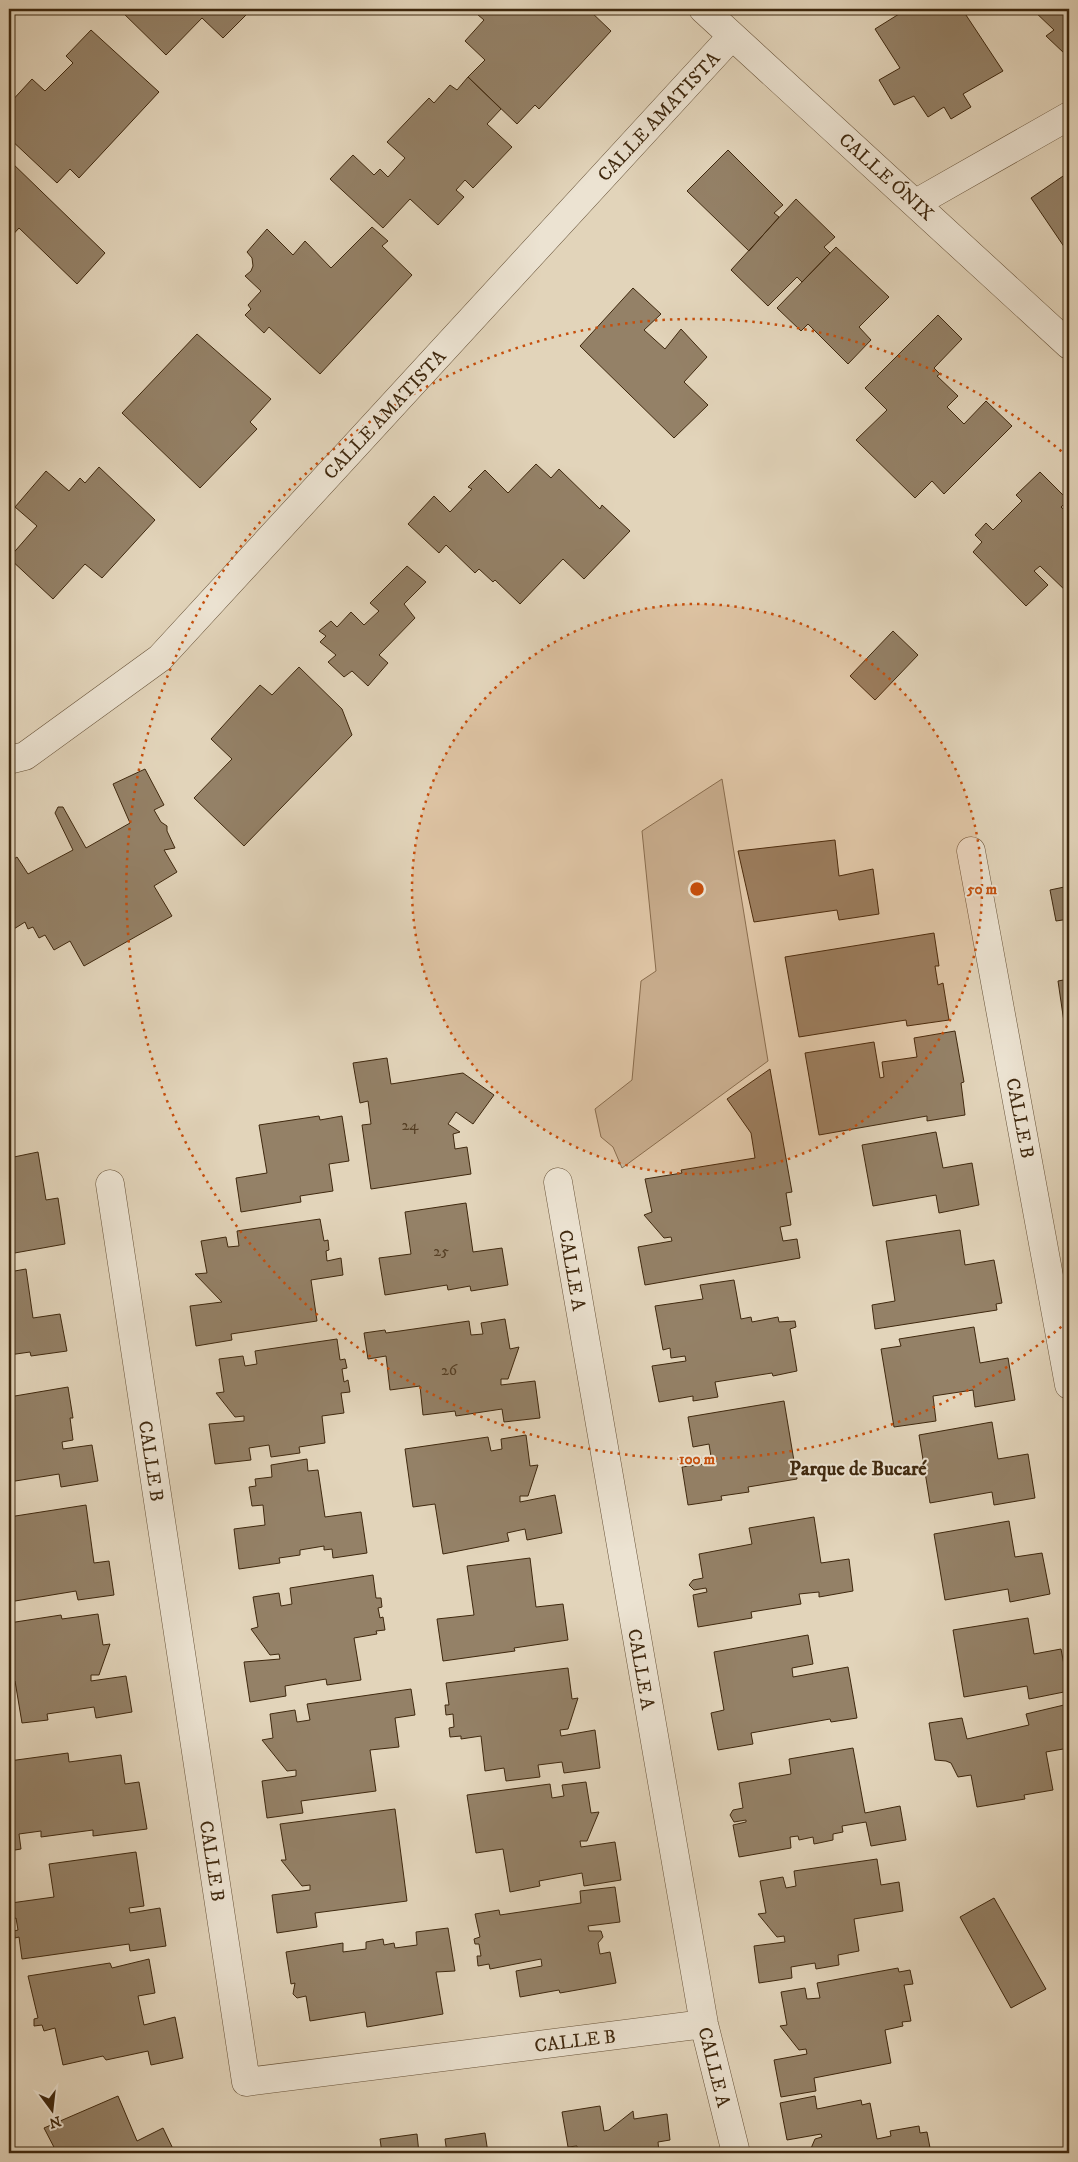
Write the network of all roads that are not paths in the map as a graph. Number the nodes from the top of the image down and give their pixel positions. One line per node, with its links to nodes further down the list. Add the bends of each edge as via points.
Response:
1 (703, 9): 2 (street, CALLE ÓNIX)
2 (732, 36): 4 (street, CALLE ÓNIX); 6 (street, CALLE AMATISTA, via 160,658 25,756)
3 (1069, 116): 4 (street)
4 (916, 203): 5 (street, CALLE ÓNIX)
5 (1069, 345)
6 (9, 760)
7 (971, 851): 10 (street, CALLE B)
8 (558, 1182): 12 (street, CALLE A)
9 (110, 1184): 12 (street, CALLE B, via 246,2082)
10 (1064, 1327): 11 (street, CALLE B)
11 (1069, 1385)
12 (704, 2024): 13 (street, CALLE A)
13 (736, 2153)

